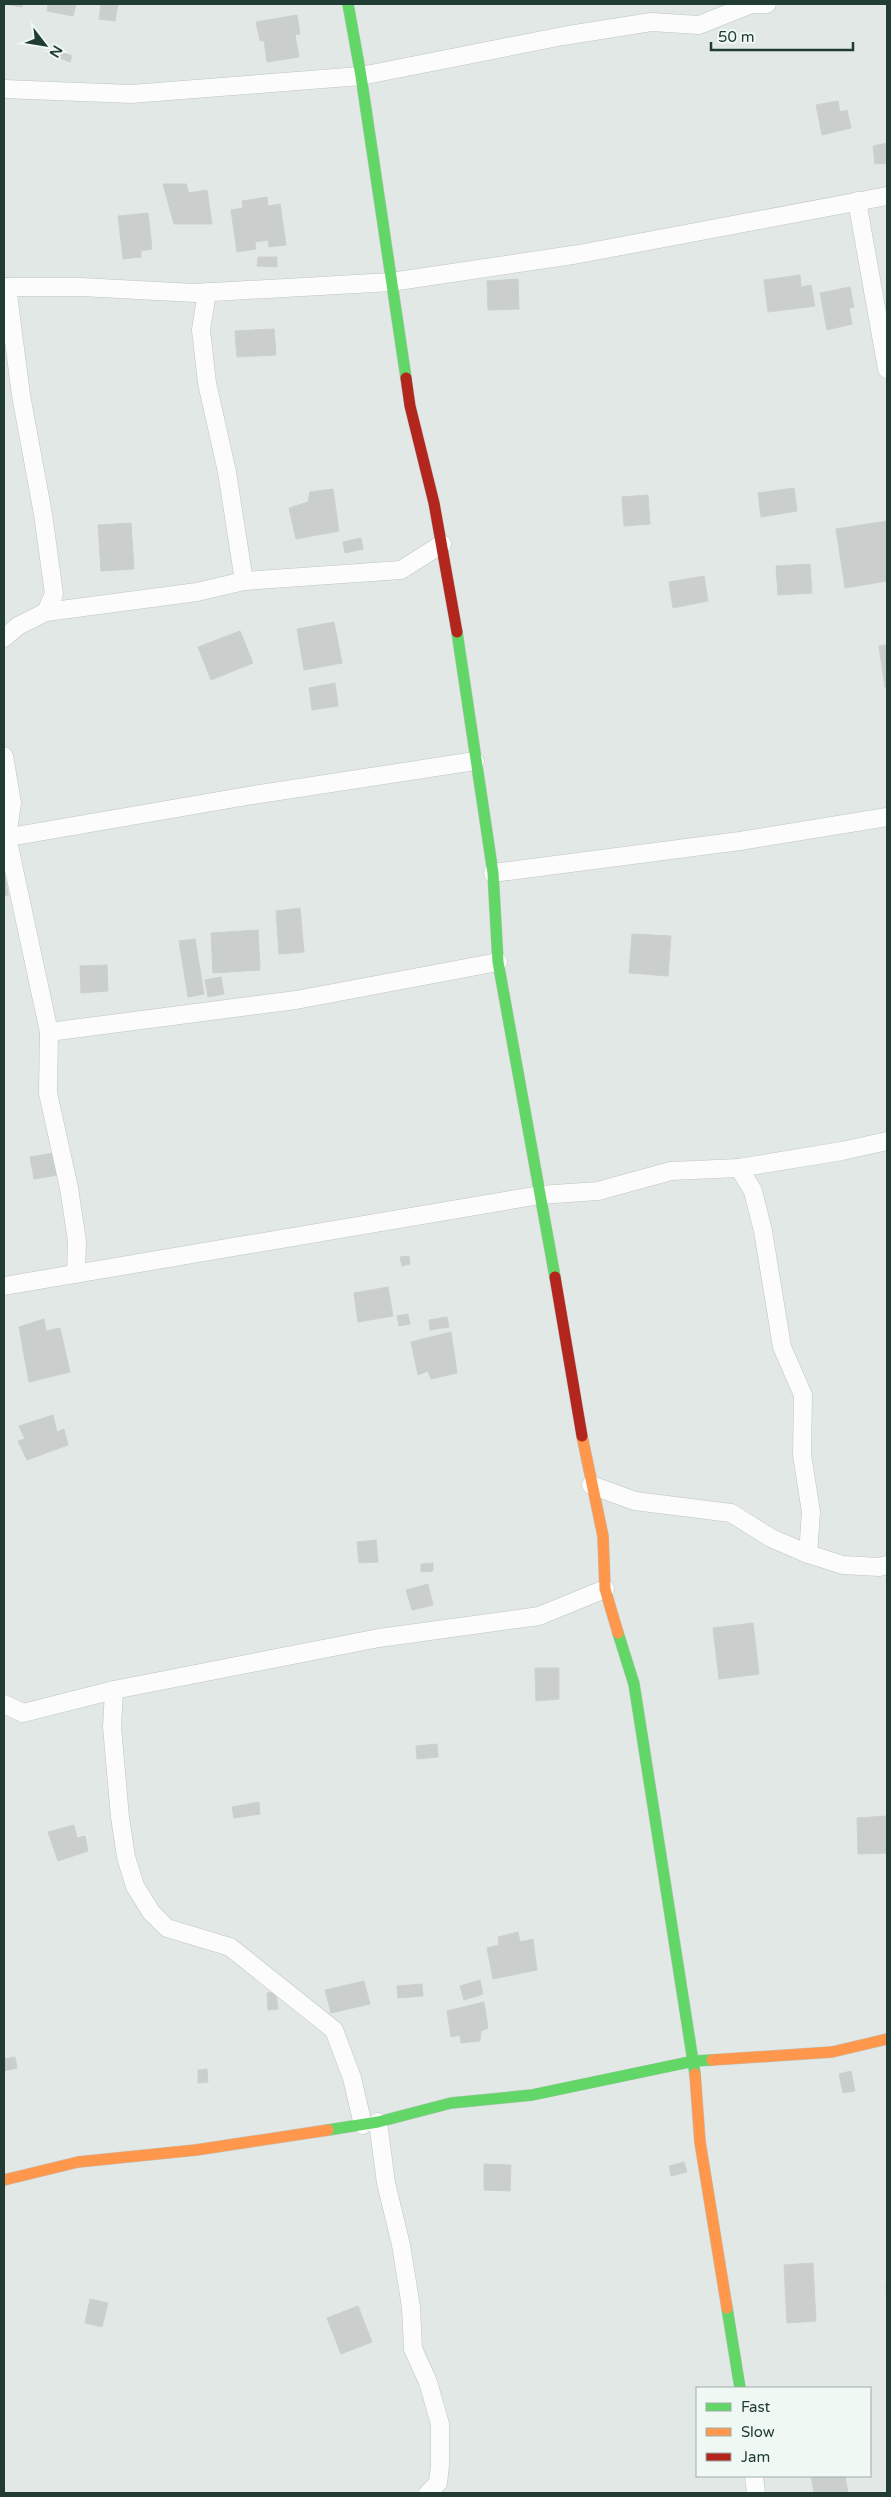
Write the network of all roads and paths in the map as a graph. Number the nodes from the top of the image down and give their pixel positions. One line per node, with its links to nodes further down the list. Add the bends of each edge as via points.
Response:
1 (348, 4): 4 (street)
2 (752, 4): 3 (street); 4 (street, via 699,25 651,22)
3 (766, 4)
4 (361, 76): 5 (street, via 131,94); 8 (street)
5 (4, 89)
6 (887, 196): 7 (street)
7 (857, 201): 8 (street, via 578,254); 11 (street)
8 (391, 282): 10 (street); 12 (street, via 410,406)
9 (6, 288): 10 (street); 14 (street, via 52,572 54,594)
10 (206, 292): 13 (street, via 201,330 206,383 227,472)
11 (887, 369)
12 (442, 544): 13 (street, via 401,570); 17 (street, via 463,664)
13 (244, 581): 14 (street, via 197,592)
14 (46, 612): 15 (street, via 18,626)
15 (4, 638)
16 (4, 756): 19 (street, via 12,803)
17 (475, 761): 19 (street); 20 (street)
18 (887, 816): 20 (street, via 740,841)
19 (5, 837): 22 (street)
20 (493, 873): 21 (street)
21 (498, 962): 22 (street, via 296,1000); 25 (street)
22 (49, 1032): 26 (street, via 48,1093 69,1188 77,1240)
23 (887, 1140): 24 (street)
24 (740, 1168): 25 (street, via 671,1171 598,1191); 29 (street, via 753,1191 763,1231 782,1347 803,1396 802,1454 811,1512)
25 (540, 1195): 26 (street); 28 (street)
26 (76, 1274): 27 (street)
27 (4, 1286)
28 (591, 1486): 29 (street, via 635,1502 731,1513 771,1538); 31 (street, via 603,1536)
29 (808, 1554): 30 (street, via 842,1565)
30 (887, 1565)
31 (605, 1589): 32 (street, via 539,1616 379,1638); 35 (street, via 634,1684)
32 (114, 1690): 33 (street, via 23,1713); 36 (street, via 112,1726 120,1817 126,1857 135,1886 151,1912 167,1928 230,1947 334,2030)
33 (4, 1704)
34 (887, 2039): 35 (street, via 832,2052)
35 (694, 2061): 36 (street, via 532,2095 451,2103); 38 (street, via 700,2142)
36 (370, 2124): 37 (street, via 196,2150 78,2162); 40 (street, via 401,2245 411,2307 413,2349 428,2382 440,2424 438,2483)
37 (4, 2180)
38 (740, 2387)
39 (754, 2477): 41 (street)
40 (428, 2493)
41 (756, 2493)

